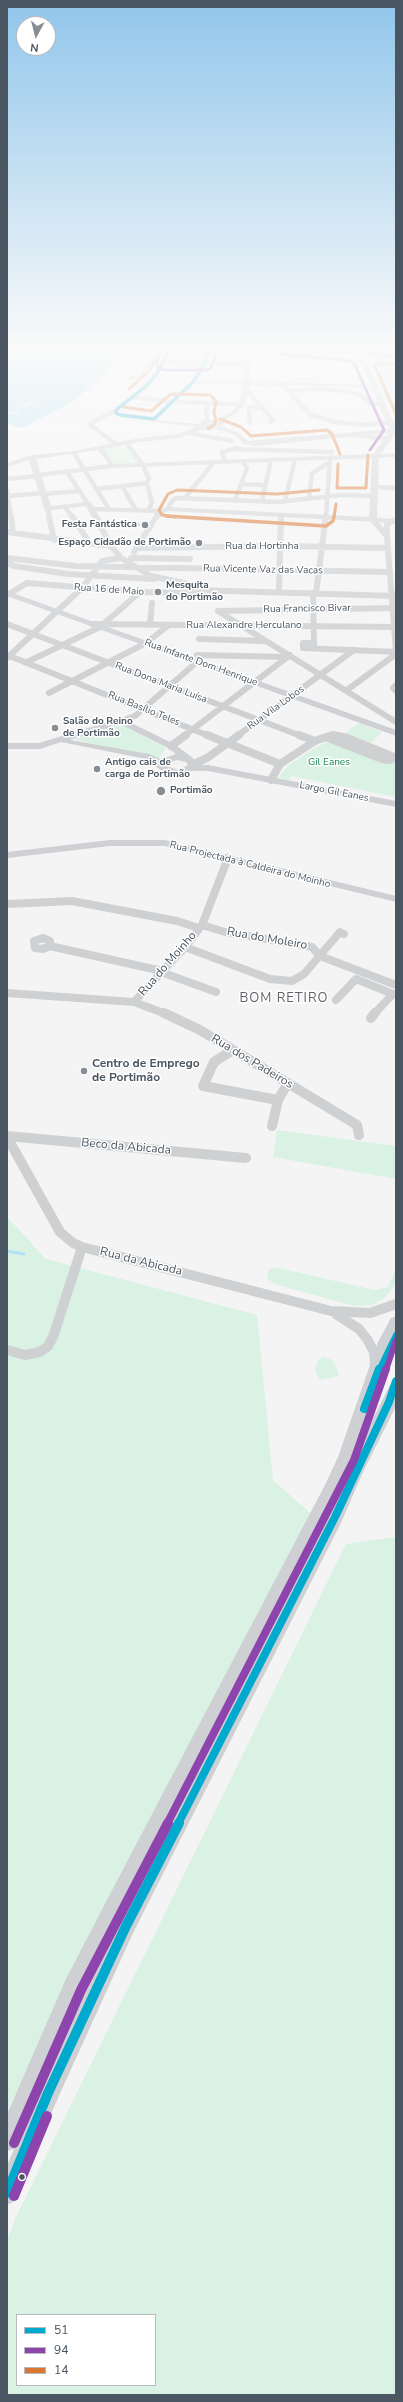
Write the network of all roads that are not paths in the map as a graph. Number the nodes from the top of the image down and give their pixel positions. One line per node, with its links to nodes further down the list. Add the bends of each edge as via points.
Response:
1 (29, 458): 16 (street)
2 (32, 458): 21 (street)
3 (77, 458): 19 (street)
4 (107, 458): 18 (street)
5 (138, 458): 17 (street)
6 (224, 458): 13 (street)
7 (311, 458): 11 (street)
8 (331, 458): 35 (street, via 312,473)
9 (332, 458): 33 (street)
10 (376, 458): 27 (street)
11 (294, 459): 12 (street); 38 (street)
12 (269, 460): 14 (street); 25 (street)
13 (225, 461): 14 (street); 15 (street)
14 (242, 461): 24 (street, via 247,468)
15 (214, 462): 17 (street); 34 (street)
16 (7, 465)
17 (143, 465): 18 (street); 23 (street, via 149,479)
18 (112, 466): 19 (street)
19 (84, 469): 20 (street); 29 (street)
20 (66, 472): 21 (street); 29 (street)
21 (38, 476): 22 (street); 30 (street)
22 (7, 479)
23 (147, 483): 26 (street); 44 (street, via 152,503)
24 (241, 484): 25 (street); 36 (street)
25 (265, 485): 37 (street)
26 (122, 486): 29 (street); 43 (street)
27 (375, 487): 28 (street); 32 (street)
28 (396, 488)
29 (89, 491): 30 (street); 40 (street); 42 (street)
30 (43, 493): 31 (street); 41 (street)
31 (7, 494): 53 (street)
32 (374, 496): 33 (street); 48 (street)
33 (327, 497): 35 (street); 47 (street)
34 (185, 498): 36 (street); 45 (street, via 176,498)
35 (309, 499): 38 (street)
36 (235, 500): 37 (street)
37 (262, 501): 38 (street)
38 (285, 501)
39 (65, 507): 40 (street); 41 (street); 55 (street)
40 (90, 507): 42 (street); 50 (street)
41 (48, 509): 54 (street)
42 (109, 509): 43 (street)
43 (136, 510): 44 (street)
44 (148, 510): 45 (street)
45 (164, 510): 46 (street); 51 (street)
46 (281, 516): 47 (street); 57 (street)
47 (326, 518): 48 (street); 58 (street)
48 (373, 520): 49 (street); 52 (street)
49 (395, 521): 52 (street, via 387,523)
50 (99, 523): 51 (street); 56 (street)
51 (151, 525): 59 (street)
52 (387, 532): 60 (street)
53 (10, 533): 54 (street)
54 (54, 540): 55 (street)
55 (88, 542): 56 (street)
56 (111, 546): 62 (street)
57 (280, 546): 58 (street, Rua da Hortinha); 59 (street, Rua da Hortinha); 69 (street)
58 (321, 547): 60 (street, Rua da Hortinha); 70 (street)
59 (136, 548): 64 (street)
60 (388, 548): 72 (street)
61 (7, 558): 67 (street, Rua Vicente Vaz das Vacas)
62 (121, 558): 64 (street); 67 (street, via 102,561)
63 (190, 559): 64 (street)
64 (130, 560): 68 (street)
65 (7, 563): 66 (street)
66 (14, 566): 71 (street); 74 (street)
67 (98, 567): 68 (street, Rua Vicente Vaz das Vacas); 74 (street)
68 (137, 568): 69 (street, Rua Vicente Vaz das Vacas); 76 (street)
69 (281, 570): 70 (street, Rua Vicente Vaz das Vacas); 81 (street)
70 (318, 571): 72 (street, Rua Vicente Vaz das Vacas); 83 (street)
71 (16, 572)
72 (389, 572): 73 (street, Rua Vicente Vaz das Vacas); 84 (street)
73 (396, 572)
74 (91, 576): 76 (street); 78 (street)
75 (18, 579): 77 (street)
76 (161, 579): 79 (street, via 188,584)
77 (21, 585): 78 (street, Rua 16 de Maio, via 27,583); 82 (street)
78 (82, 588): 80 (street, Rua 16 de Maio); 88 (street)
79 (197, 591): 80 (street, Rua 16 de Maio); 81 (street, Rua 16 de Maio)
80 (140, 592): 93 (street)
81 (279, 592): 83 (street, Rua 16 de Maio)
82 (8, 593): 88 (street, Rua Infante Dom Henrique)
83 (314, 593): 84 (street, Rua 16 de Maio); 86 (street)
84 (393, 596): 87 (street)
85 (152, 604): 90 (street)
86 (313, 608): 87 (street, Rua Francisco Bivar); 92 (street, Rua Francisco Bivar, via 218,611); 94 (street)
87 (394, 608): 95 (street)
88 (57, 612): 93 (street, Rua Infante Dom Henrique); 96 (street)
89 (7, 624): 96 (street, Rua Dona Maria Luísa)
90 (150, 625): 91 (street, Rua Alexandre Herculano); 93 (street, Rua Alexandre Herculano)
91 (169, 625): 92 (street, Rua Alexandre Herculano); 99 (street)
92 (240, 625): 94 (street, Rua Alexandre Herculano); 98 (street)
93 (98, 626): 99 (street, Rua Infante Dom Henrique); 100 (street)
94 (313, 626): 95 (street, Rua Alexandre Herculano); 101 (street, via 314,646)
95 (395, 626): 102 (street)
96 (32, 635): 100 (street, Rua Dona Maria Luísa); 103 (street)
97 (199, 640): 98 (street)
98 (265, 641): 104 (street)
99 (146, 643): 105 (street, Rua Infante Dom Henrique); 107 (street)
100 (62, 645): 106 (street); 107 (street, Rua Dona Maria Luísa)
101 (354, 650): 102 (street); 108 (street, Rua Vila Lobos)
102 (396, 653): 113 (street)
103 (8, 656): 106 (street, Rua Basílio Teles)
104 (289, 656): 105 (street); 108 (street); 110 (street)
105 (198, 658): 110 (street, Rua Infante Dom Henrique); 112 (street)
106 (27, 662): 109 (street, Rua Basílio Teles)
107 (107, 662): 109 (street); 112 (street, Rua Dona Maria Luísa)
108 (321, 675): 113 (street); 116 (street, Rua Vila Lobos)
109 (73, 680): 115 (street); 118 (street, Rua Basílio Teles)
110 (255, 682): 116 (street, Rua Infante Dom Henrique); 117 (street)
111 (396, 685): 114 (street, via 393,688)
112 (170, 686): 117 (street, Rua Dona Maria Luísa); 118 (street)
113 (347, 690): 121 (street)
114 (396, 691)
115 (49, 693)
116 (293, 696): 119 (street, Rua Vila Lobos); 123 (street, Rua Infante Dom Henrique)
117 (222, 706): 119 (street, Rua Dona Maria Luísa); 122 (street)
118 (143, 709): 120 (street, via 135,716); 122 (street, Rua Basílio Teles)
119 (259, 720): 126 (street, Rua Dona Maria Luísa); 127 (street, Rua Vila Lobos)
120 (121, 721): 125 (street); 130 (street)
121 (396, 722)
122 (193, 730): 127 (street, Rua Basílio Teles); 130 (street)
123 (396, 733)
124 (326, 737): 124 (street, via 382,759 390,760 394,757 339,735); 126 (street)
125 (77, 739): 128 (street); 128 (street); 134 (street, via 149,757)
126 (315, 741): 133 (street)
127 (227, 743): 132 (street, Rua Vila Lobos); 133 (street, Rua Basílio Teles)
128 (50, 744): 129 (street, via 31,747)
129 (7, 746)
130 (171, 746): 131 (street)
131 (191, 762): 132 (street, Largo Gil Eanes); 134 (street, via 168,758); 134 (street, via 185,772 175,773)
132 (207, 763): 135 (street, Largo Gil Eanes)
133 (280, 764): 135 (street)
134 (162, 766)
135 (271, 780): 136 (street, Largo Gil Eanes)
136 (396, 804)
137 (7, 855): 138 (street, Rua Projectada à Caldeira do Moinho, via 110,843 144,842 165,843)
138 (228, 858): 139 (street, Rua Projectada à Caldeira do Moinho); 141 (street, Rua do Moinho)
139 (396, 899)
140 (7, 904): 141 (street, Rua do Moleiro, via 72,901)
141 (201, 927): 144 (street, Rua do Moinho); 145 (street, Rua do Moleiro, via 304,944 312,947)
142 (344, 934): 145 (street, via 340,932)
143 (50, 946): 146 (street)
144 (185, 947): 145 (street, via 281,982 298,979); 146 (street, Rua do Moinho)
145 (320, 956): 147 (street, Rua do Moleiro)
146 (162, 971): 149 (street); 151 (street, Rua do Moinho)
147 (395, 990): 150 (street, via 356,979); 152 (street)
148 (7, 992): 151 (street, Rua dos Padeiros)
149 (216, 992)
150 (336, 1000)
151 (134, 1002): 153 (street, Rua dos Padeiros, via 200,1030)
152 (371, 1018)
153 (233, 1050): 154 (street, Rua dos Padeiros); 155 (street, via 214,1062 203,1086)
154 (288, 1083): 155 (street); 157 (street, Rua dos Padeiros, via 357,1125)
155 (278, 1100): 156 (street)
156 (272, 1126)
157 (359, 1135)
158 (7, 1136): 159 (street, Beco da Abicada); 160 (street, Rua da Abicada, via 60,1232)
159 (246, 1158)
160 (82, 1247): 162 (street, Rua da Abicada); 165 (street, via 48,1346 40,1352 25,1355)
161 (396, 1304): 162 (street, via 370,1313)
162 (331, 1311): 166 (street, via 359,1328 367,1339 374,1352)
163 (396, 1322): 166 (street, via 386,1342)
164 (396, 1335): 166 (street)
165 (7, 1350)
166 (374, 1379): 169 (street, via 346,1457 74,1987)
167 (396, 1381): 168 (street)
168 (394, 1397): 170 (street, via 126,1926 48,2093)
169 (7, 2140)
170 (7, 2193)

